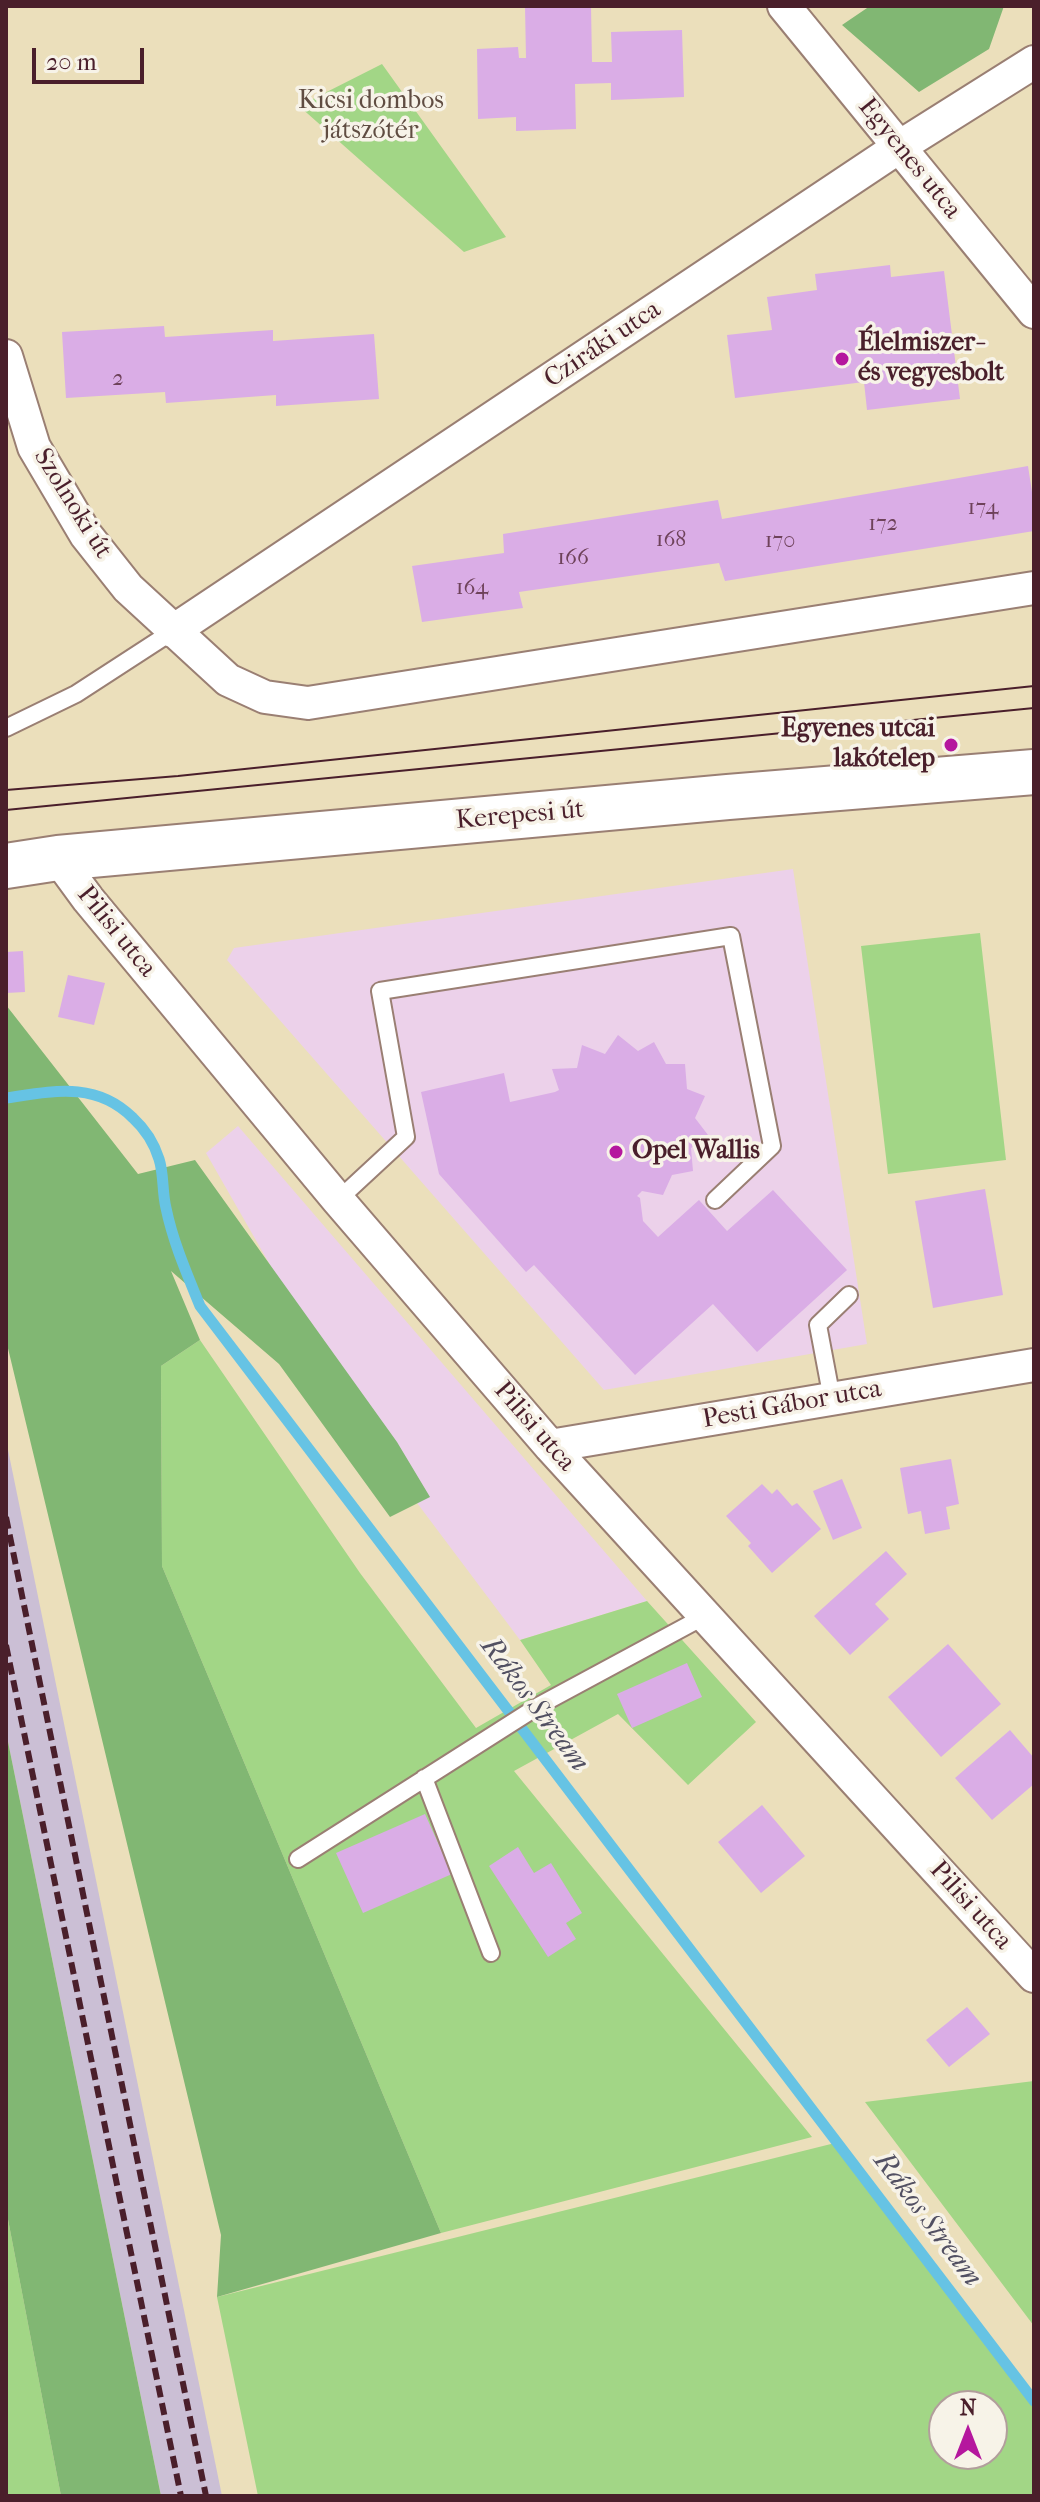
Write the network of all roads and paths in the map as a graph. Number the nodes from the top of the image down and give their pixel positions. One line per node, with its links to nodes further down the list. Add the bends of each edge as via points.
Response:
1 (784, 6): 3 (street, Egyenes utca)
2 (1034, 62): 3 (street, Cziráki utca)
3 (899, 147): 4 (street, Egyenes utca); 7 (street, Cziráki utca)
4 (1034, 312)
5 (6, 356): 7 (street, Szolnoki út, via 34,447 86,535 128,588)
6 (1034, 588): 7 (street, via 308,703 265,697 228,680)
7 (173, 631): 8 (lane, via 76,694)
8 (6, 728)
9 (1034, 772): 10 (main road, Kerepesi út)
10 (58, 858): 11 (main road, Kerepesi út); 12 (street, Pilisi utca)
11 (6, 866)
12 (338, 1200): 13 (lane, via 406,1137 380,991 731,936 772,1146); 17 (street, Pilisi utca)
13 (715, 1200)
14 (849, 1295): 16 (lane, via 818,1325)
15 (1034, 1365): 16 (street, Pesti Gábor utca)
16 (832, 1399): 17 (street, Pesti Gábor utca)
17 (550, 1446): 18 (street, Pilisi utca)
18 (705, 1616): 19 (lane, via 540,1705); 22 (street, Pilisi utca)
19 (424, 1778): 20 (lane); 21 (lane)
20 (298, 1859)
21 (491, 1953)
22 (1034, 1976)

